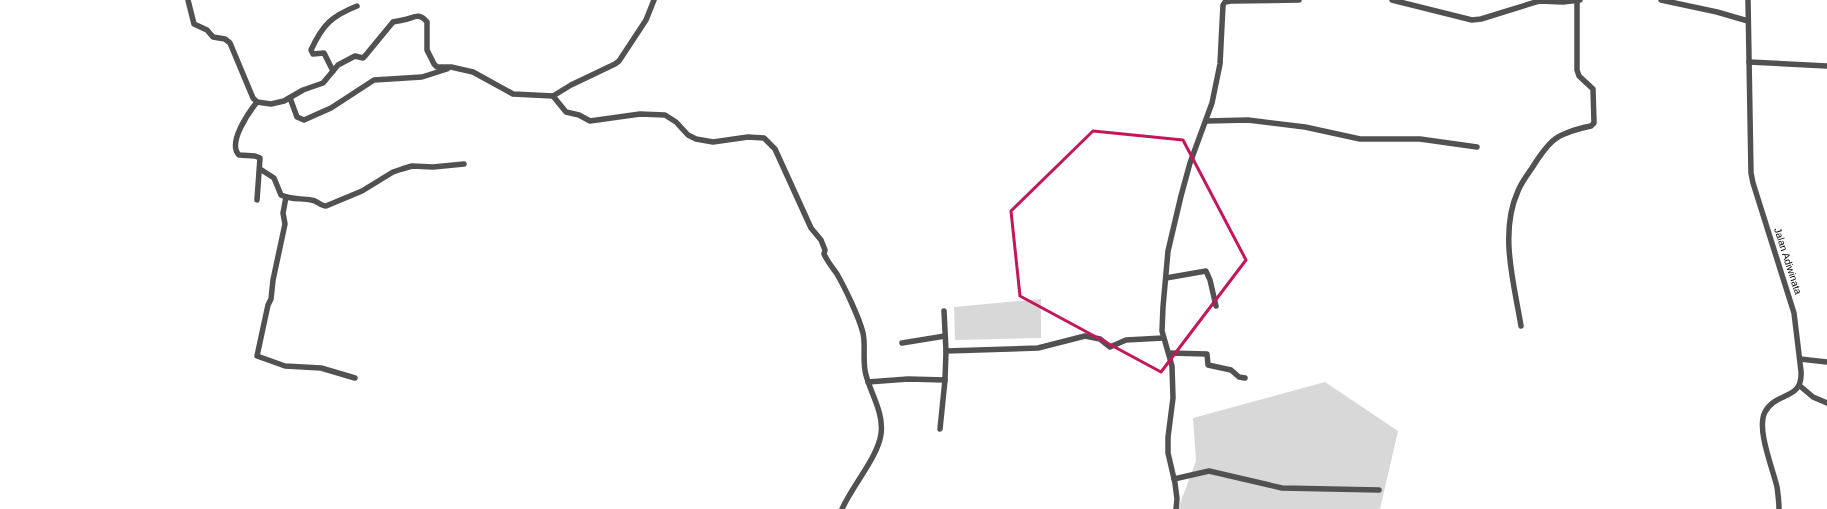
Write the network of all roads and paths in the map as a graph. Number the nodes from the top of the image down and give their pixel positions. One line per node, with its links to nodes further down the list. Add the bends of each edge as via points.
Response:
1 (188, 0): 16 (street, via 194,24 207,30 213,37 225,39 230,43)
2 (654, 0): 14 (street, via 646,20 619,61)
3 (1299, 0): 17 (street, via 1225,2 1222,11 1220,64)
4 (1392, 0): 5 (street, via 1472,20 1539,1)
5 (1578, 0): 26 (street, via 1577,70 1579,76 1593,89 1594,123 1563,133 1545,147 1515,198 1509,247)
6 (1661, 0): 9 (street)
7 (1748, 0): 9 (street, Jalan Adiwinata)
8 (357, 6): 13 (street, via 331,19 311,50 313,54 324,53)
9 (1748, 21): 10 (street, Jalan Adiwinata)
10 (1749, 62): 11 (street); 32 (street, Jalan Adiwinata, via 1750,162 1753,183 1794,313)
11 (1827, 66)
12 (451, 67): 13 (street, via 437,67 434,64 427,50 427,22 421,17 414,16 393,22 363,58 351,57); 14 (street, via 473,72 513,94); 15 (street, via 422,77 374,80 331,108 304,120 297,117)
13 (333, 71): 15 (street, via 323,83)
14 (553, 96): 37 (street, via 566,112 590,121 640,114 665,115 696,139 714,142 748,137 764,138 769,142 775,149 811,228 821,240 826,250 824,254 855,312 863,335)
15 (290, 98): 16 (street, via 284,102 271,104)
16 (257, 102): 20 (street, via 242,122 236,151 239,155 258,156)
17 (1207, 121): 18 (street, via 1248,120 1305,126 1360,139 1412,138); 23 (street, via 1190,163 1181,196 1168,251)
18 (1477, 147)
19 (464, 164): 21 (street, via 412,166 402,169 362,191 326,206 312,200)
20 (260, 169): 21 (street, via 274,178 281,195); 22 (street)
21 (286, 197): 34 (street, via 283,213 285,224 257,356 285,366 321,368)
22 (257, 200)
23 (1166, 278): 24 (street, via 1206,271); 28 (street)
24 (1216, 306)
25 (944, 311): 27 (street)
26 (1521, 326)
27 (945, 336): 29 (street); 30 (street)
28 (1163, 338): 30 (street, via 1126,340 1110,347 1100,339 1085,336 1040,347); 31 (street)
29 (902, 343)
30 (946, 351): 36 (street)
31 (1169, 353): 35 (street, via 1207,354 1208,365 1231,370 1239,377); 41 (street, via 1173,398 1168,453)
32 (1800, 359): 33 (street); 38 (street, Jalan Adiwinata)
33 (1827, 362)
34 (355, 378)
35 (1245, 378)
36 (945, 380): 37 (street); 40 (street)
37 (868, 382): 43 (street, via 877,406 881,433 870,459)
38 (1800, 386): 39 (street, via 1813,397); 45 (street, via 1769,407 1763,418)
39 (1827, 403)
40 (940, 429)
41 (1174, 479): 42 (street, via 1209,471 1286,489); 44 (street)
42 (1379, 490)
43 (842, 509)
44 (1176, 509)
45 (1779, 509)

